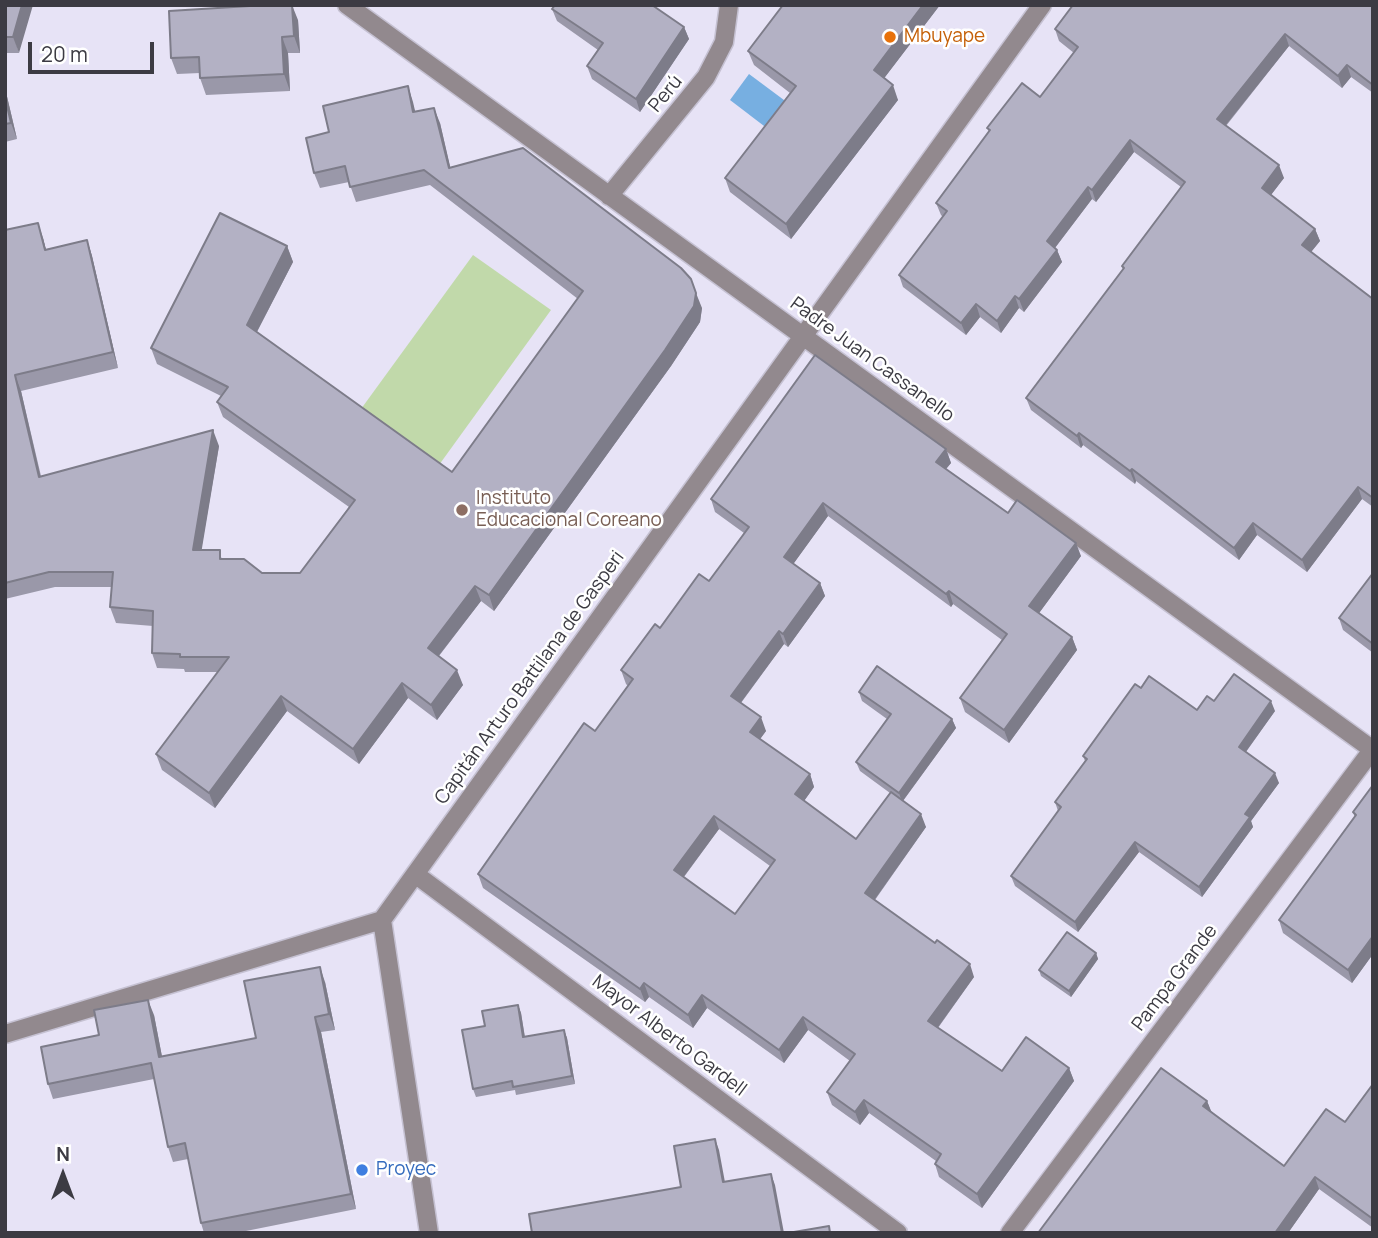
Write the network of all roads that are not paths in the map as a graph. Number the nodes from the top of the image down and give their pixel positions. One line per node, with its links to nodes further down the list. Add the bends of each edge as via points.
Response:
1 (346, 5): 4 (street, Padre Juan Cassanello)
2 (729, 5): 4 (street, Perú, via 724,41 706,77)
3 (1042, 5): 5 (street, Capitán Arturo Battilana de Gasperi)
4 (609, 196): 5 (street, Padre Juan Cassanello)
5 (803, 336): 6 (street, Padre Juan Cassanello); 7 (street, Capitán Arturo Battilana de Gasperi)
6 (1373, 749): 12 (street, Pampa Grande)
7 (415, 874): 8 (street, Capitán Arturo Battilana de Gasperi); 11 (street, Mayor Alberto Gardell)
8 (382, 920): 9 (street); 10 (street)
9 (5, 1034)
10 (429, 1233)
11 (898, 1233)
12 (1010, 1233)

